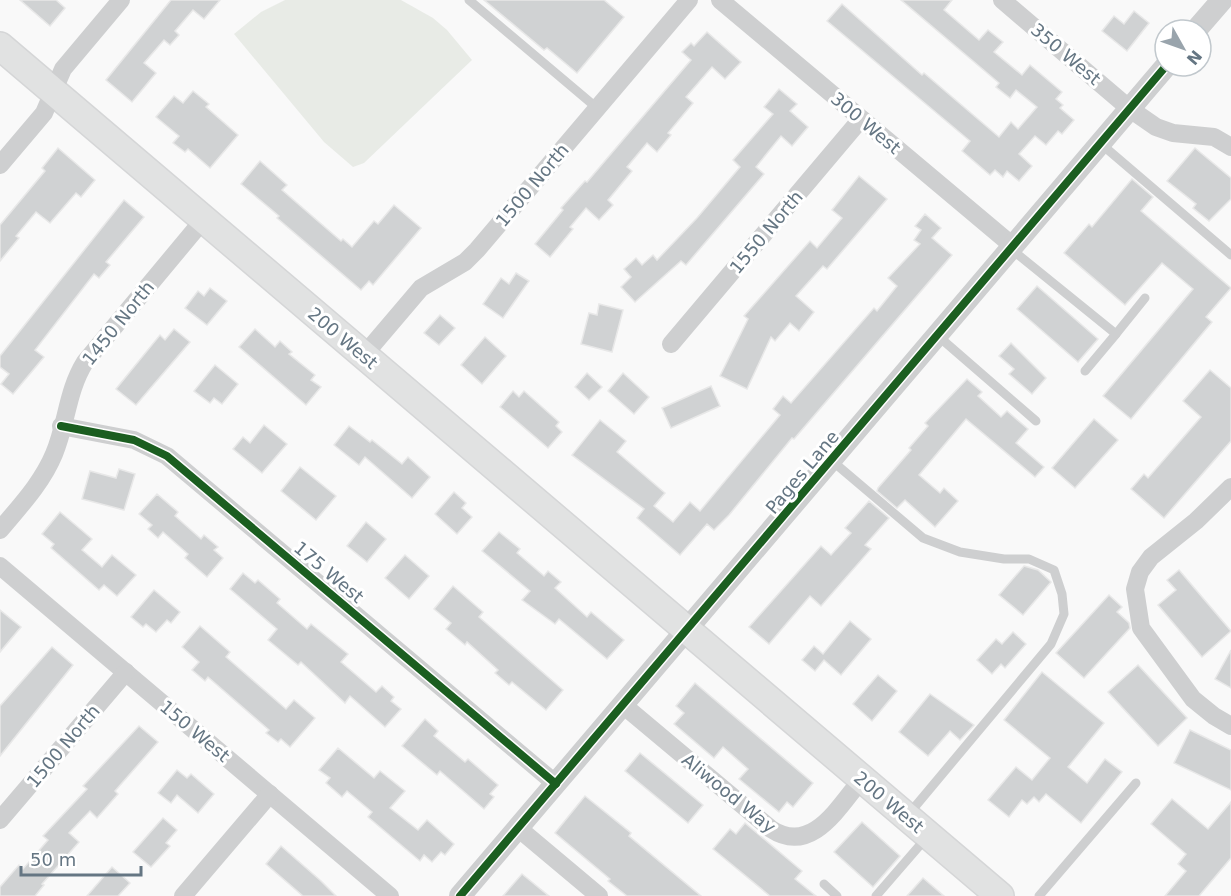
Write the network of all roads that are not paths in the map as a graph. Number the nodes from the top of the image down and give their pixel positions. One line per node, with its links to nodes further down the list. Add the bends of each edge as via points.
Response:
1 (121, 0): 10 (street, via 63,69)
2 (469, 0): 11 (lane)
3 (688, 0): 11 (street, 1500 North)
4 (720, 0): 13 (street, 300 West)
5 (1002, 0): 12 (street, 350 West)
6 (1222, 0): 7 (street)
7 (1206, 18)
8 (0, 46): 10 (main road, 200 West)
9 (1156, 78): 12 (street, Pages Lane)
10 (52, 90): 16 (street, via 44,113); 17 (main road, 200 West)
11 (597, 108): 24 (street, 1500 North, via 477,250 465,262 421,288)
12 (1130, 109): 14 (street, Pages Lane); 15 (street, 350 West, via 1164,131 1203,135)
13 (861, 119): 18 (street, 300 West); 23 (street, 1550 North)
14 (1100, 143): 18 (street, Pages Lane); 19 (lane)
15 (1231, 147)
16 (0, 165)
17 (204, 219): 24 (main road, 200 West); 27 (street, 1450 North, via 85,362 72,386)
18 (1012, 248): 21 (lane); 22 (street, Pages Lane)
19 (1231, 255)
20 (1145, 298): 21 (lane)
21 (1116, 334): 25 (lane)
22 (938, 335): 26 (lane); 28 (street, Pages Lane)
23 (671, 344)
24 (364, 356): 32 (main road, 200 West)
25 (1085, 371)
26 (1036, 421)
27 (61, 426): 30 (street, 1450 North, via 44,475); 38 (street, 175 West, via 134,440 166,456)
28 (831, 460): 32 (street, Pages Lane); 40 (lane, via 922,538 960,552 1029,559 1049,566 1062,594 1064,614 1051,644)
29 (1231, 486): 35 (street, via 1151,557 1140,572 1135,589 1141,628 1193,699)
30 (0, 530)
31 (0, 566): 33 (street, 150 West)
32 (687, 630): 34 (street, Pages Lane); 36 (main road, 200 West)
33 (126, 672): 39 (street, 150 West); 41 (street, 1500 North)
34 (623, 705): 36 (street, Aliwood Way, via 784,836 798,838 818,830); 38 (street, Pages Lane)
35 (1231, 726)
36 (862, 779): 40 (main road, 200 West)
37 (1136, 783): 52 (lane)
38 (556, 784): 42 (street, Pages Lane)
39 (270, 794): 45 (street); 46 (street, 150 West)
40 (907, 817): 43 (main road, 200 West)
41 (0, 820)
42 (518, 828): 47 (street, Pages Lane); 48 (street)
43 (928, 835): 50 (lane); 51 (main road, 200 West)
44 (824, 884): 49 (lane)
45 (183, 896)
46 (390, 896)
47 (460, 896)
48 (599, 896)
49 (837, 896)
50 (876, 896)
51 (1000, 896)
52 (1039, 896)

